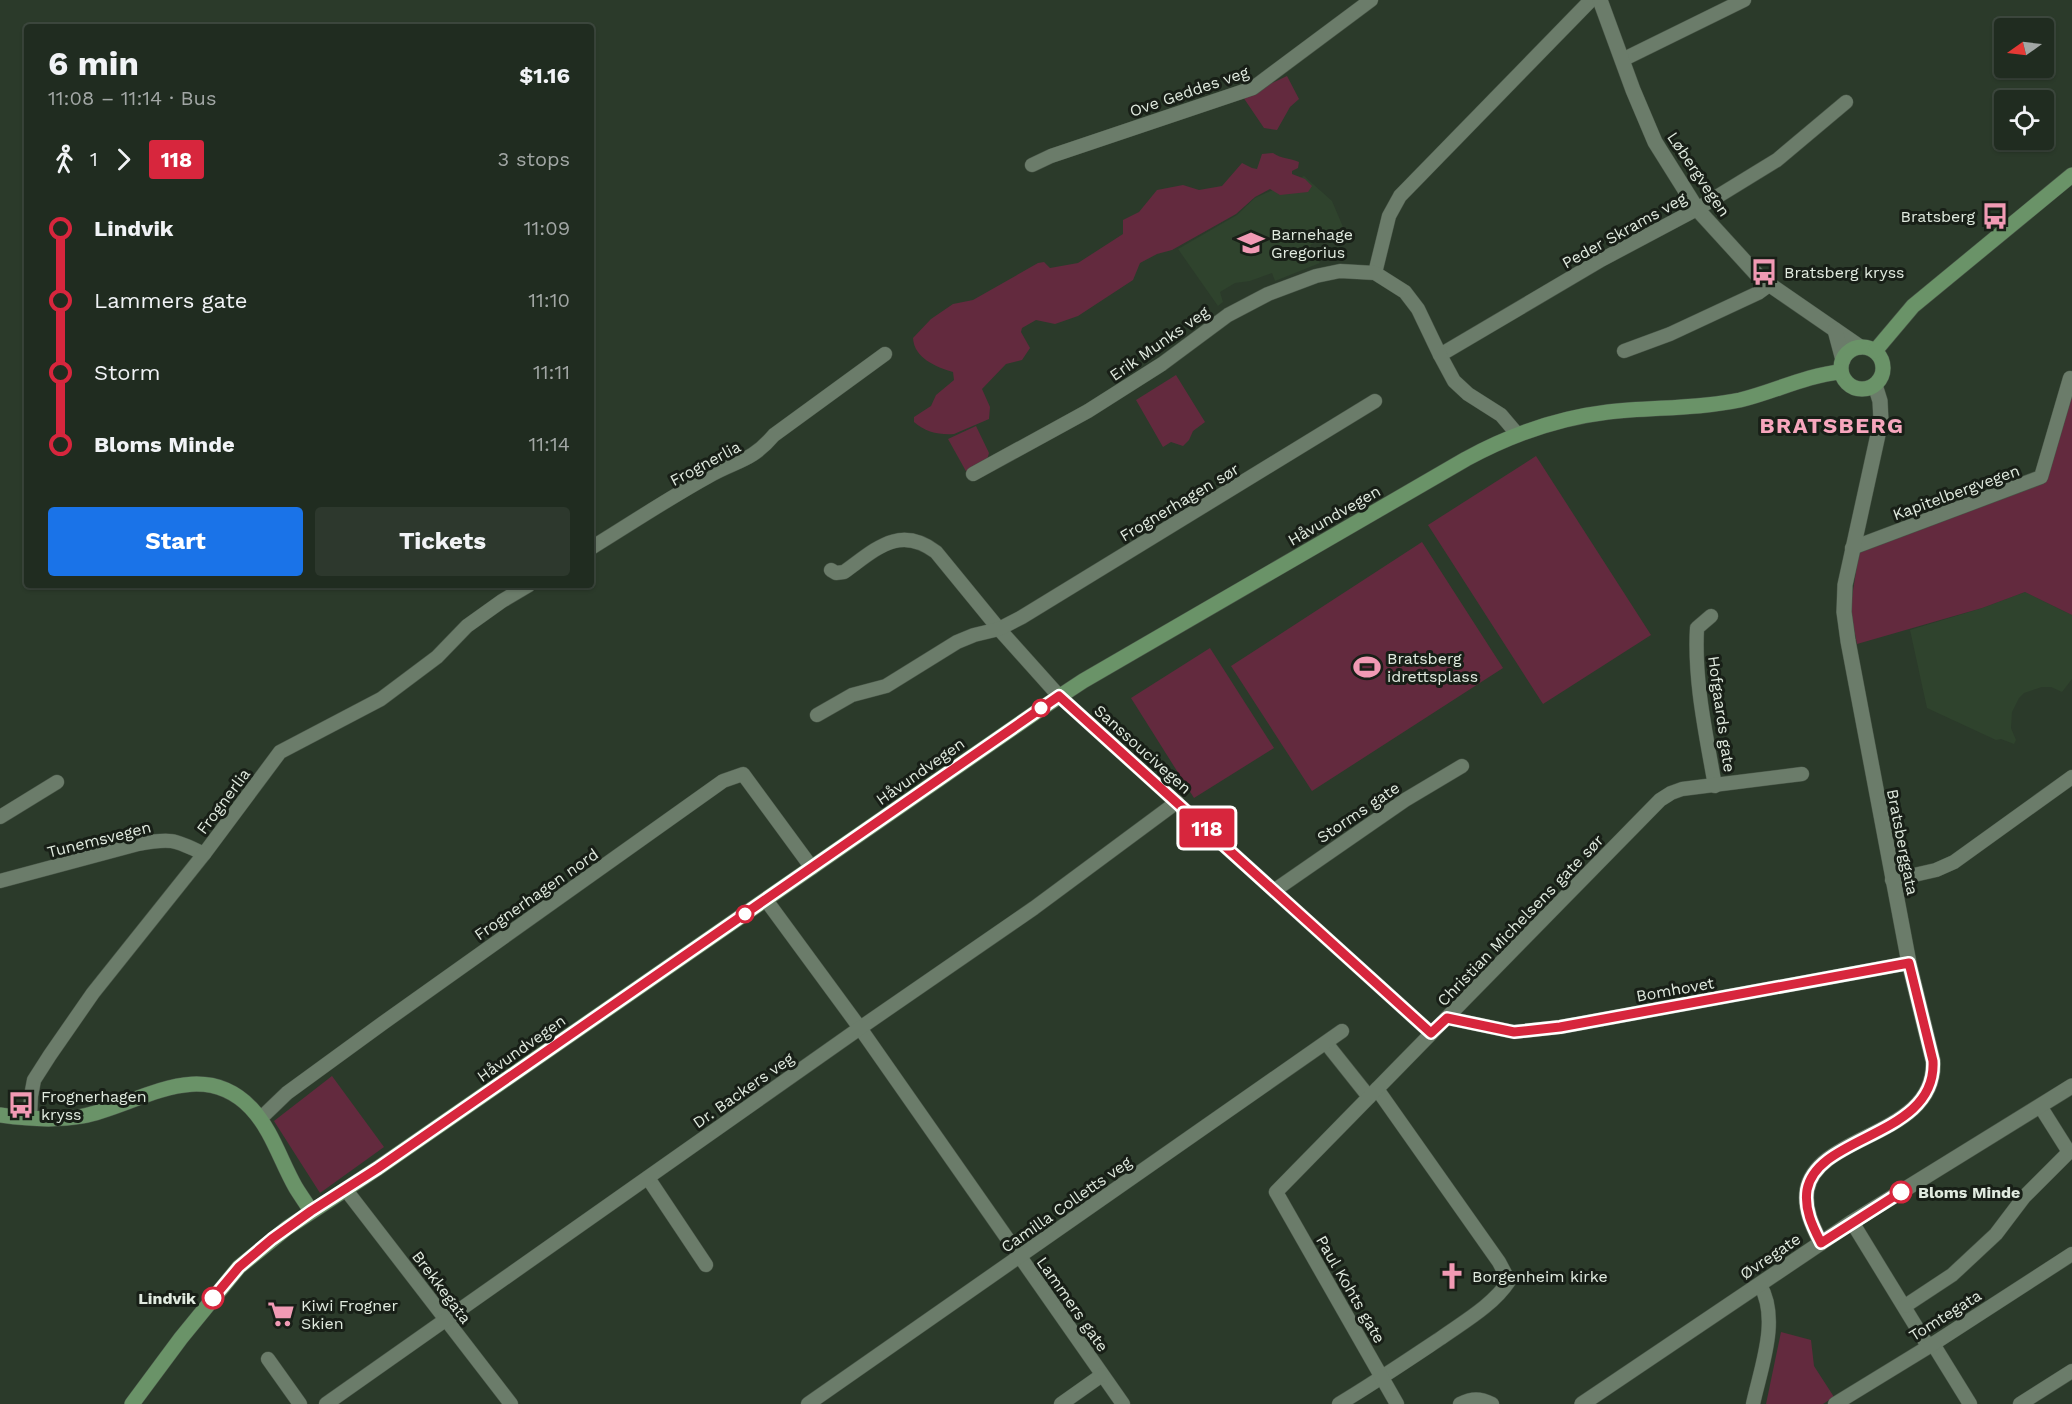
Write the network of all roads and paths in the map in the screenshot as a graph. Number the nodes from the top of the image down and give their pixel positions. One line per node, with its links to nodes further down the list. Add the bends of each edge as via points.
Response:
1 (1371, 0): 7 (street, Ove Geddes veg, via 1253,88)
2 (1591, 0): 10 (street, via 1400,196 1389,216)
3 (1600, 0): 5 (street, Løbergvegen)
4 (1744, 0): 5 (street)
5 (1622, 60): 9 (street, Løbergvegen, via 1655,142)
6 (1846, 102): 9 (street, Peder Skrams veg, via 1777,160)
7 (1032, 165)
8 (2072, 175): 13 (main road, via 1912,306)
9 (1697, 209): 11 (street, Løbergvegen); 16 (street, Peder Skrams veg, via 1601,260)
10 (1375, 273): 16 (street, Erik Munks veg, via 1405,292 1418,309); 22 (street, Erik Munks veg, via 1340,271 1269,294 1228,315 1088,411)
11 (1769, 285): 12 (street, Løbergvegen); 14 (street, via 1670,334)
12 (1835, 330): 13 (street, Løbergvegen); 17 (street)
13 (1868, 349): 17 (main road, via 1850,351); 19 (main road, via 1883,364)
14 (1624, 351)
15 (885, 354): 23 (street, Frognerlia, via 774,435 751,457 709,476)
16 (1440, 355): 21 (street, Erik Munks veg, via 1454,381 1501,415)
17 (1842, 366): 19 (main road, via 1848,384 1854,388); 21 (main road, Håvundvegen, via 1740,400 1600,413)
18 (2070, 378): 24 (street, Kapitelbergvegen, via 2041,477)
19 (1875, 385): 24 (street, Bratsberggata, via 1881,421)
20 (1376, 401): 28 (street, Frognerhagen sør)
21 (1518, 435): 29 (main road, Håvundvegen, via 1466,459)
22 (972, 474)
23 (594, 546)
24 (1852, 548): 40 (street, Bratsberggata, via 1844,600 1848,641)
25 (831, 570): 28 (street, Sanssoucivegen, via 844,572 890,542 923,542 936,552)
26 (524, 588): 38 (street, Frognerlia, via 467,626 437,657 381,699 280,752)
27 (1711, 616): 35 (street, Hofgaards gate, via 1697,628 1696,645 1698,683)
28 (999, 629): 29 (street, Sanssoucivegen); 30 (street, via 957,642 886,686 852,695)
29 (1059, 696): 36 (street, Sanssoucivegen); 39 (main road, Håvundvegen)
30 (817, 715)
31 (1462, 766): 42 (street, Storms gate, via 1405,800)
32 (1802, 774): 35 (street, Christian Michelsens gate sør)
33 (2072, 777): 40 (street, via 1954,862)
34 (57, 782): 37 (street)
35 (1715, 786): 45 (street, Christian Michelsens gate sør, via 1682,789 1660,800)
36 (1177, 802): 42 (street, Sanssoucivegen); 46 (street, Dr. Backers veg, via 1034,908)
37 (0, 817)
38 (204, 854): 41 (street, Tunemsvegen, via 172,840 160,840); 53 (street, Frognerlia, via 93,993 50,1055 34,1080)
39 (812, 868): 43 (main road, Håvundvegen); 54 (street, Frognerhagen nord, via 743,774 723,781 287,1093)
40 (1892, 880): 44 (street, Bratsberggata)
41 (0, 881)
42 (1275, 890): 48 (street, Sanssoucivegen)
43 (766, 900): 46 (street, Lammers gate); 57 (main road, Håvundvegen)
44 (1909, 963): 45 (street, Bomhovet, via 1560,1027 1514,1032); 61 (street, Bratsberggata, via 1933,1061 1931,1085 1913,1109 1817,1169 1809,1182 1807,1200 1810,1222)
45 (1447, 1018): 48 (street, Christian Michelsens gate sør)
46 (860, 1028): 56 (street, Dr. Backers veg); 63 (street, Lammers gate)
47 (1342, 1031): 49 (street, Camilla Colletts veg)
48 (1431, 1033): 51 (street, Christian Michelsens gate sør)
49 (1326, 1043): 51 (street); 63 (street, Camilla Colletts veg)
50 (2072, 1086): 52 (street, Øvregate)
51 (1373, 1093): 58 (street, Christian Michelsens gate sør); 72 (street, via 1499,1262 1509,1281 1500,1294)
52 (2040, 1106): 60 (street, Øvregate); 66 (street, Tomtegata, via 2069,1152 2024,1197 1996,1234 1952,1275)
53 (30, 1117): 54 (main road, via 84,1115 166,1088 196,1084 233,1094); 55 (main road)
54 (260, 1119): 59 (main road)
55 (2, 1120)
56 (648, 1178): 64 (street); 67 (street, Dr. Backers veg)
57 (346, 1190): 59 (main road, Håvundvegen); 67 (street, Brekkegata)
58 (1276, 1192): 72 (street, Paul Kohts gate)
59 (311, 1211): 73 (main road, Håvundvegen, via 239,1267)
60 (1852, 1222): 61 (street, Øvregate); 66 (street)
61 (1821, 1243): 65 (street, Øvregate)
62 (2072, 1254): 68 (street, Tomtegata)
63 (1020, 1257): 71 (street, Lammers gate); 77 (street, Camilla Colletts veg)
64 (706, 1265)
65 (1760, 1285): 84 (street, Øvregate); 85 (street, via 1770,1324)
66 (1905, 1306): 68 (street)
67 (446, 1320): 75 (street, Dr. Backers veg); 76 (street, Brekkegata)
68 (1930, 1345): 86 (street, Tomtegata); 87 (street)
69 (268, 1359): 74 (street)
70 (2072, 1371): 88 (street)
71 (1102, 1375): 78 (street); 79 (street, Lammers gate)
72 (1382, 1378): 80 (street); 81 (street, Paul Kohts gate)
73 (132, 1404)
74 (300, 1404)
75 (327, 1404)
76 (511, 1404)
77 (808, 1404)
78 (1061, 1404)
79 (1123, 1404)
80 (1339, 1404)
81 (1397, 1404)
82 (1460, 1404): 83 (street, via 1483,1399)
83 (1492, 1404)
84 (1582, 1404)
85 (1753, 1404)
86 (1835, 1404)
87 (1970, 1404)
88 (2020, 1404)

